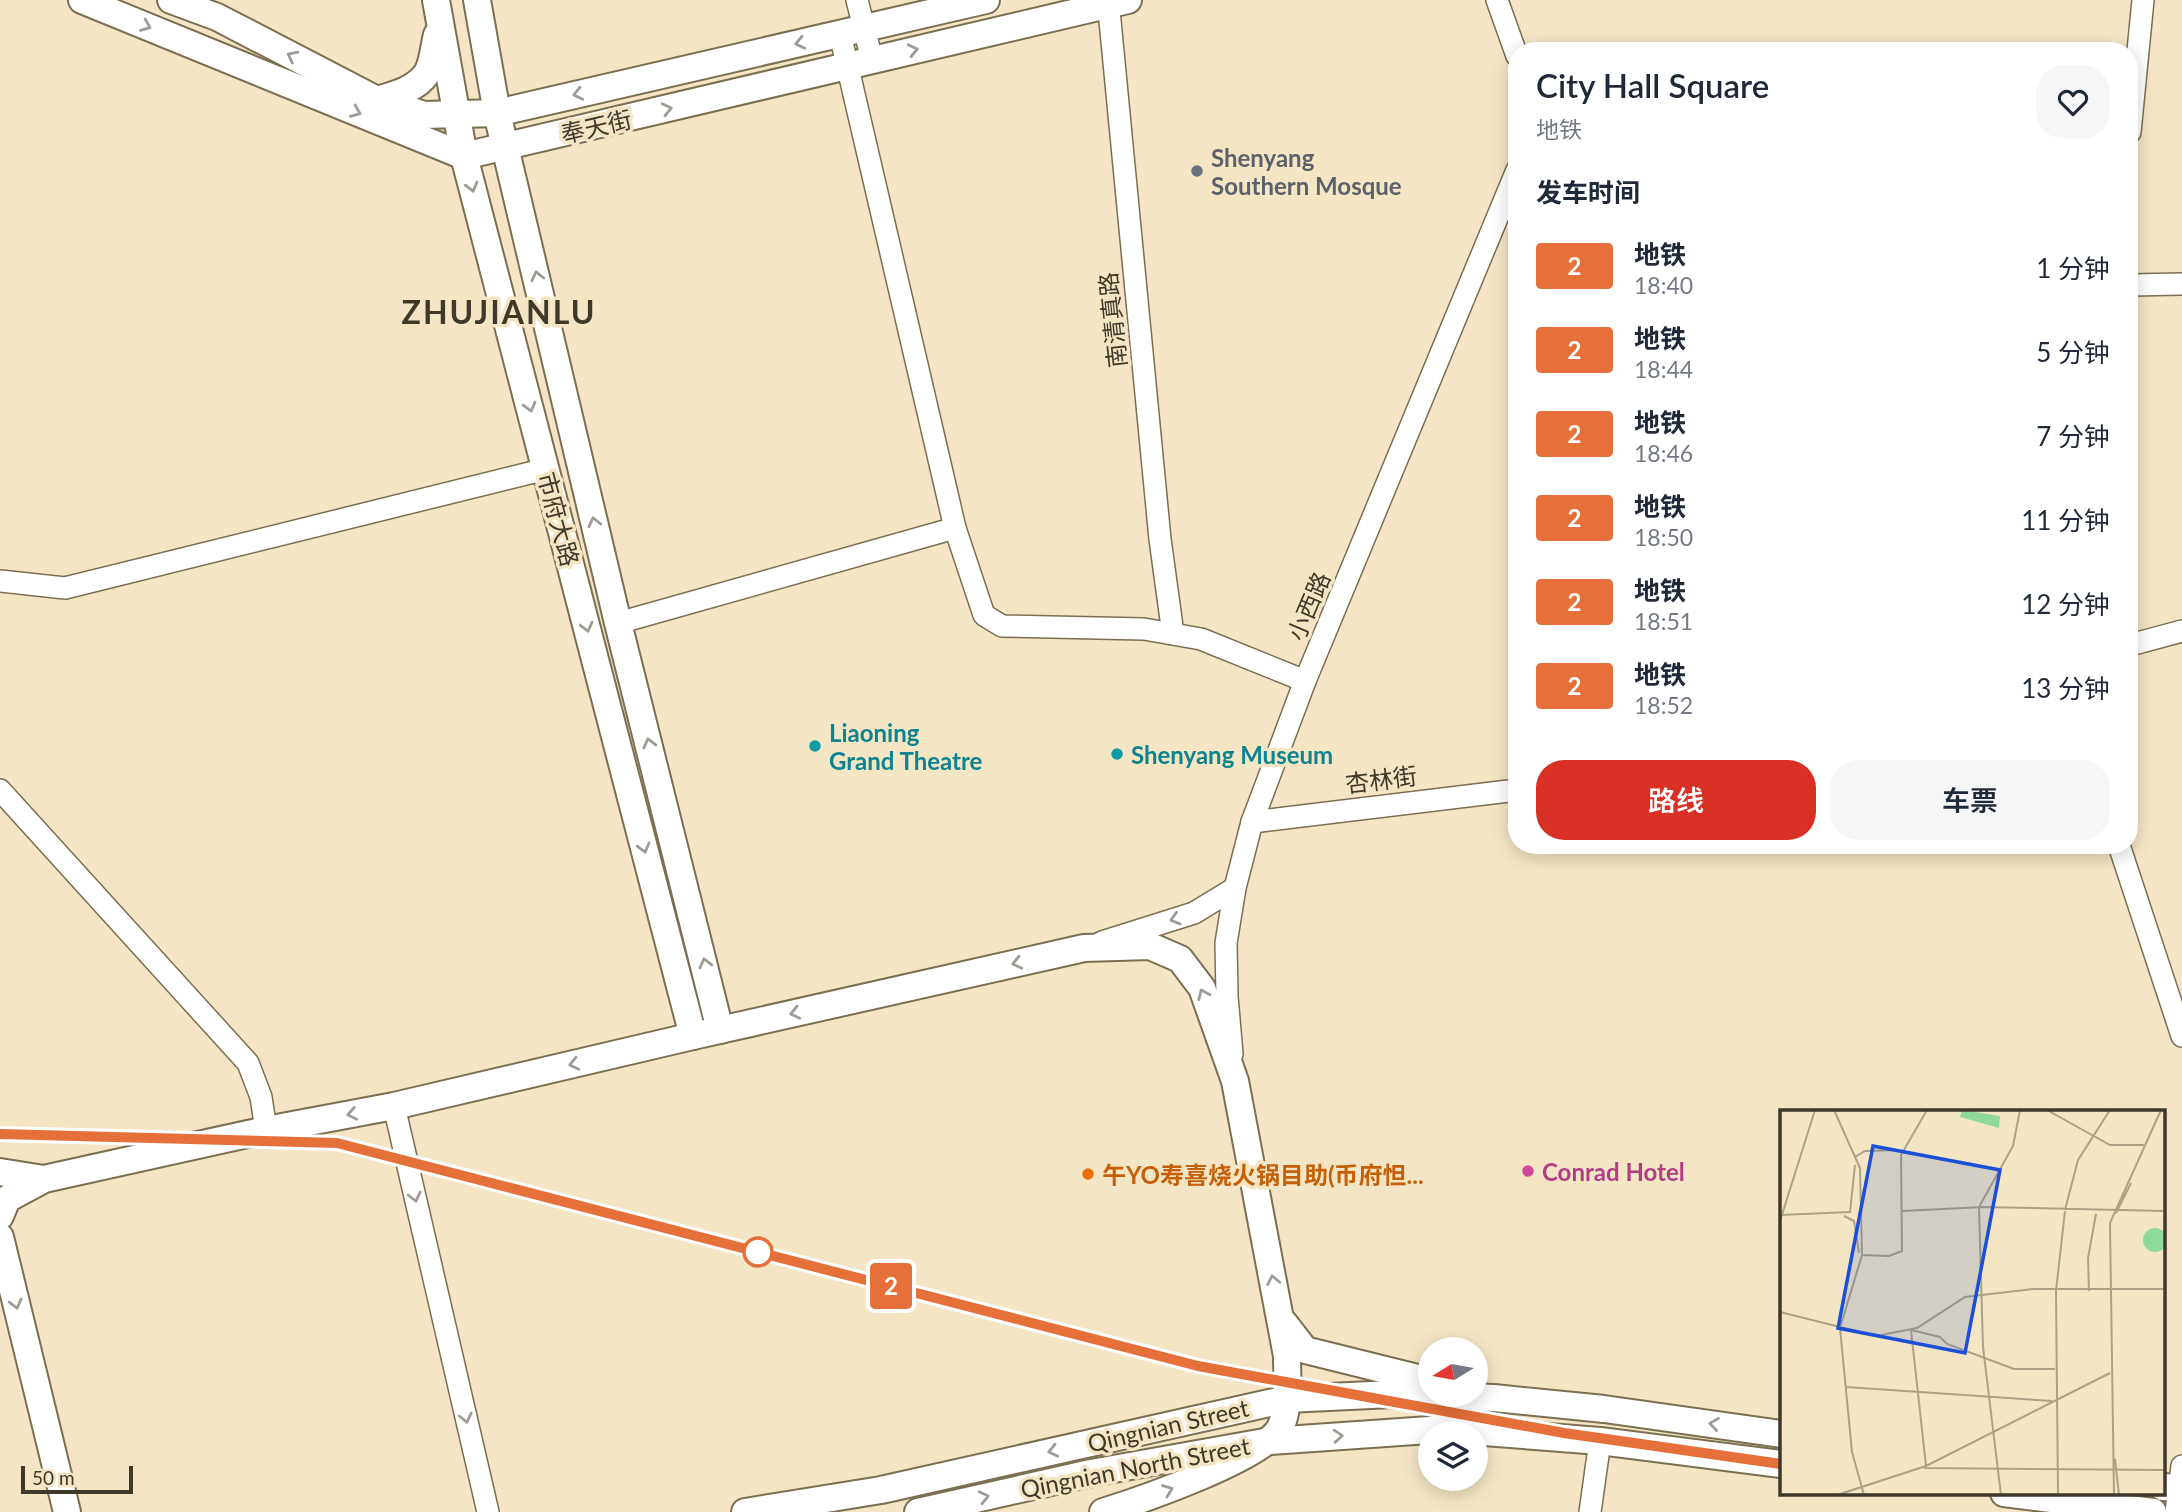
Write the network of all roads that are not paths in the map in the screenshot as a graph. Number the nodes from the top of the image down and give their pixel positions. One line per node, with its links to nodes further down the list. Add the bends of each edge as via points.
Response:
1 (82, 0): 18 (main road, one-way to 18)
2 (171, 0): 14 (main road, 奉天街, one-way to 2, via 217,17)
3 (477, 0): 15 (main road, 市府大路)
4 (857, 0): 10 (street)
5 (986, 0): 10 (main road, 奉天街)
6 (1497, 0): 11 (street)
7 (2143, 0): 12 (street)
8 (1115, 1): 13 (main road, 奉天街, one-way to 8); 27 (street, 南清真路, via 1126,206)
9 (438, 11): 14 (main road, via 427,73 417,84); 16 (main road, 市府大路)
10 (852, 31): 13 (street); 15 (main road, 奉天街, one-way to 15)
11 (1512, 42)
12 (2138, 51)
13 (859, 63): 17 (main road, 奉天街, one-way to 13); 23 (street)
14 (377, 100): 16 (main road, 奉天街, via 424,116)
15 (497, 113): 16 (main road, 奉天街); 17 (main road, 市府大路)
16 (455, 115): 18 (main road, 市府大路)
17 (506, 148): 18 (main road, 奉天街); 25 (main road, 市府大路, one-way to 17)
18 (464, 156): 22 (main road, 市府大路, one-way to 22)
19 (1508, 192): 29 (street, 小西路)
20 (2182, 284): 21 (street)
21 (2138, 285)
22 (546, 469): 24 (street, via 65,587); 38 (main road, 市府大路, one-way to 38)
23 (955, 528): 25 (street); 27 (street, via 984,615 1002,626 1144,629)
24 (0, 581)
25 (618, 623): 36 (main road, 市府大路, one-way to 25)
26 (2182, 631): 28 (street)
27 (1173, 634): 29 (street, via 1201,639)
28 (2138, 643)
29 (1305, 681): 32 (street, 小西路)
30 (0, 790): 41 (street, via 248,1063 261,1097)
31 (1508, 791): 32 (street, 杏林街)
32 (1252, 822): 34 (street, 小西路)
33 (2122, 854): 37 (street)
34 (1235, 888): 35 (street, one-way to 35, via 1194,914); 39 (street, 小西路, via 1226,943)
35 (1084, 948): 36 (main road, one-way to 36); 39 (main road, one-way to 35, via 1202,988 1180,959 1150,946)
36 (720, 1030): 38 (main road)
37 (2182, 1035)
38 (693, 1036): 40 (main road, one-way to 40)
39 (1235, 1081): 46 (main road, one-way to 39)
40 (394, 1107): 41 (main road, one-way to 41); 57 (street, one-way to 57)
41 (266, 1130): 43 (main road)
42 (0, 1172): 43 (main road)
43 (44, 1179): 44 (main road, via 7,1199)
44 (0, 1216)
45 (0, 1237): 56 (main road, one-way to 56)
46 (1281, 1319): 47 (main road, via 1305,1350); 50 (main road)
47 (1418, 1378)
48 (1418, 1394): 50 (main road, Qingnian Street)
49 (1488, 1395): 51 (main road, Qingnian Street, one-way to 49)
50 (1287, 1398): 52 (main road, via 1281,1427); 58 (main road, Qingnian Street, one-way to 58, via 881,1490)
51 (1780, 1434)
52 (1270, 1441): 53 (main road, Qingnian Street, one-way to 53, via 1444,1429); 59 (main road, Qingnian North Street, one-way to 52, via 1091,1473); 60 (main road, one-way to 52, via 1190,1482)
53 (1600, 1441): 54 (main road, Qingnian Street); 61 (street)
54 (1780, 1464)
55 (2012, 1494): 62 (main road)
56 (61, 1504)
57 (488, 1512)
58 (745, 1512)
59 (918, 1512)
60 (1103, 1512)
61 (1590, 1512)
62 (2153, 1512)

